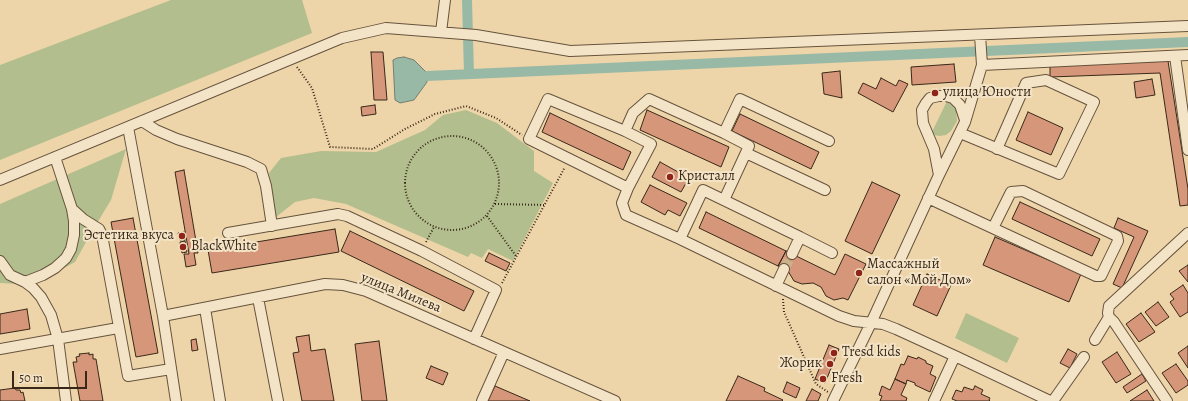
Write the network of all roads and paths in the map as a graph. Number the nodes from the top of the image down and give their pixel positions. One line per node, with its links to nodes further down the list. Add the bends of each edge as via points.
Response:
1 (445, 0): 3 (street)
2 (1188, 26): 4 (street)
3 (441, 32): 4 (street, via 476,35 570,51); 7 (street, via 386,28 342,38)
4 (980, 37): 8 (street)
5 (1175, 56): 6 (street); 8 (street); 18 (street)
6 (1188, 56)
7 (292, 59): 9 (street); 15 (path, via 312,88 330,147 373,149 434,114 466,106 496,118)
8 (982, 63): 10 (street)
9 (142, 121): 11 (street); 32 (street, via 177,139 261,169)
10 (965, 122): 14 (street); 22 (street, via 960,105 953,98 946,96 930,98 922,110 923,123 934,149)
11 (128, 127): 20 (street); 51 (street)
12 (625, 131): 13 (street, via 633,113 649,99); 15 (street, via 548,99); 24 (street, via 651,144)
13 (724, 133): 16 (street, via 740,99); 19 (street, via 748,146)
14 (960, 133): 17 (street); 22 (street)
15 (529, 139): 21 (street)
16 (829, 141)
17 (997, 149): 17 (street, via 1059,174 1094,102 1046,80 1026,83)
18 (1188, 150)
19 (746, 152): 25 (street); 27 (street)
20 (55, 157): 23 (street); 30 (street)
21 (569, 159): 24 (street); 29 (path)
22 (939, 175): 26 (street)
23 (0, 180)
24 (628, 188): 38 (street, via 622,203 626,215)
25 (825, 190)
26 (928, 198): 34 (street); 53 (street)
27 (724, 200): 37 (street); 38 (street, via 703,190)
28 (495, 204): 29 (path); 31 (path); 33 (path, via 499,189 499,173 490,154 474,140 453,135 443,136 424,145 413,157 405,182 408,198 415,212)
29 (545, 204): 42 (path)
30 (72, 209): 46 (street, via 74,235 66,258 44,275); 54 (street, via 99,229 102,235)
31 (487, 216): 33 (path, via 462,229); 42 (path)
32 (272, 226): 35 (street); 39 (street, via 338,214)
33 (434, 227): 39 (path)
34 (993, 228): 34 (street, via 1096,276 1101,276 1118,241 1117,236 1023,191 1011,192)
35 (228, 233)
36 (1188, 234): 52 (street, via 1109,306)
37 (800, 237): 40 (street); 41 (street)
38 (680, 239): 47 (street)
39 (422, 251): 48 (street)
40 (832, 253)
41 (792, 254)
42 (516, 256): 48 (path)
43 (0, 261): 45 (street)
44 (784, 269): 47 (street)
45 (5, 276): 46 (street)
46 (25, 282): 56 (street, via 41,297 51,315)
47 (779, 288): 53 (street, via 839,316); 63 (path, via 784,312 816,384)
48 (496, 290): 55 (street)
49 (258, 298): 50 (street, улица Милева); 55 (street, улица Милева, via 325,284 343,284 366,291); 67 (street)
50 (205, 308): 51 (street, улица Милева); 66 (street)
51 (163, 316): 62 (street)
52 (1109, 317): 57 (street); 72 (street)
53 (871, 323): 60 (street, via 896,329); 63 (street)
54 (118, 328): 56 (street); 62 (street, via 128,376)
55 (474, 338): 59 (street, улица Милева)
56 (58, 339): 58 (street); 64 (street)
57 (1095, 340)
58 (0, 349)
59 (504, 352): 68 (street); 69 (street, улица Милева)
60 (954, 356): 70 (street); 71 (street)
61 (1084, 357): 71 (street)
62 (171, 369): 65 (street)
63 (834, 399)
64 (66, 401)
65 (176, 401)
66 (220, 401)
67 (278, 401)
68 (482, 401)
69 (615, 401)
70 (934, 401)
71 (1052, 401)
72 (1167, 401)

